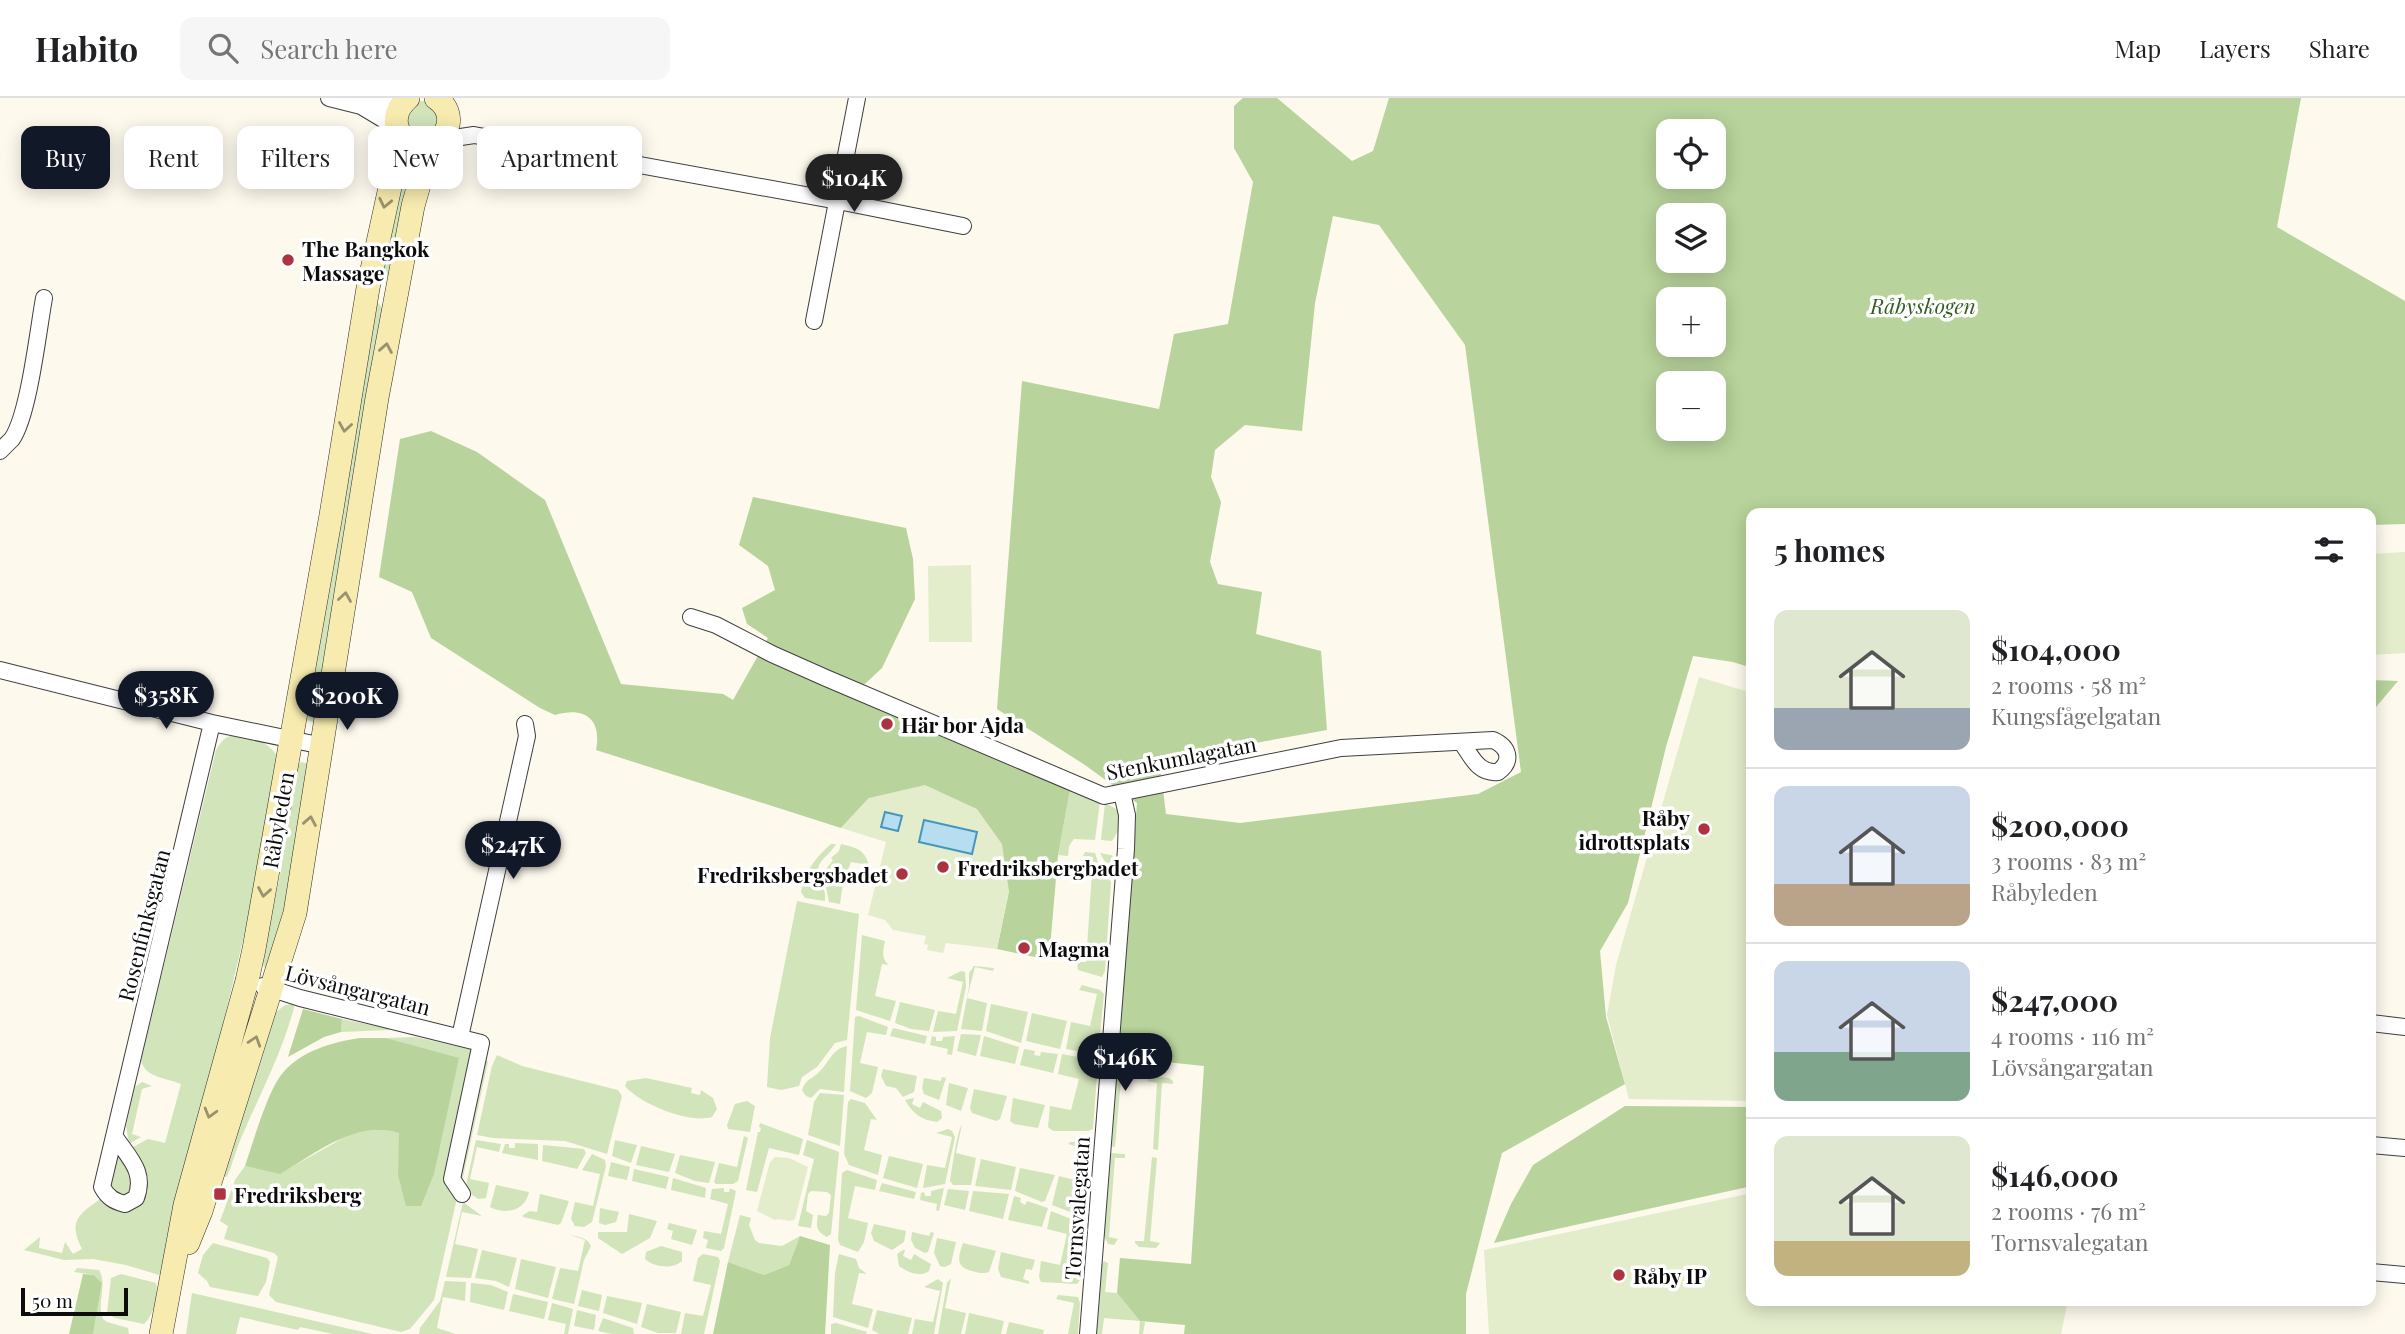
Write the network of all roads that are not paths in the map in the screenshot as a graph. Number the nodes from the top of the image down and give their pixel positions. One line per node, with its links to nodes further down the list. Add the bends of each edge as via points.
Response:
1 (329, 98): 5 (street)
2 (857, 98): 13 (street)
3 (405, 101): 5 (street); 7 (main road, Råbyleden, via 396,115)
4 (441, 104): 8 (main road, Råbyleden); 9 (street)
5 (361, 106): 6 (street)
6 (389, 126)
7 (397, 126)
8 (447, 126)
9 (474, 135): 10 (street); 13 (street)
10 (463, 137)
11 (387, 189): 22 (main road, Råbyleden, one-way to 22)
12 (419, 189): 24 (main road, Råbyleden, one-way to 12, via 379,385)
13 (838, 201): 14 (street); 16 (street)
14 (963, 226)
15 (44, 298): 17 (street, via 20,419)
16 (814, 321)
17 (0, 451)
18 (691, 617): 25 (street, Stenkumlagatan, via 1104,796)
19 (0, 670): 20 (street)
20 (212, 723): 22 (street); 31 (street, Rosenfinksgatan)
21 (525, 724): 30 (street, via 527,736)
22 (292, 740): 24 (street); 26 (main road, Råbyleden, one-way to 26)
23 (1462, 743): 25 (street, Stenkumlagatan, via 1341,748)
24 (323, 746): 27 (main road, Råbyleden, one-way to 24, via 295,913)
25 (1122, 793): 39 (street, Tornsvalegatan, via 1126,849)
26 (247, 981): 27 (street, Lövsångargatan); 37 (main road, Råbyleden, one-way to 37, via 185,1205)
27 (271, 989): 30 (street, Lövsångargatan); 37 (main road, Råbyleden, one-way to 27, via 201,1211)
28 (2376, 1024): 29 (street)
29 (2405, 1027)
30 (460, 1037): 34 (street, via 481,1043 452,1179)
31 (115, 1138)
32 (2376, 1145): 33 (street)
33 (2405, 1148)
34 (462, 1194)
35 (2376, 1272): 36 (street)
36 (2405, 1275)
37 (170, 1291): 38 (main road, Råbyleden)
38 (161, 1334)
39 (1088, 1334)

